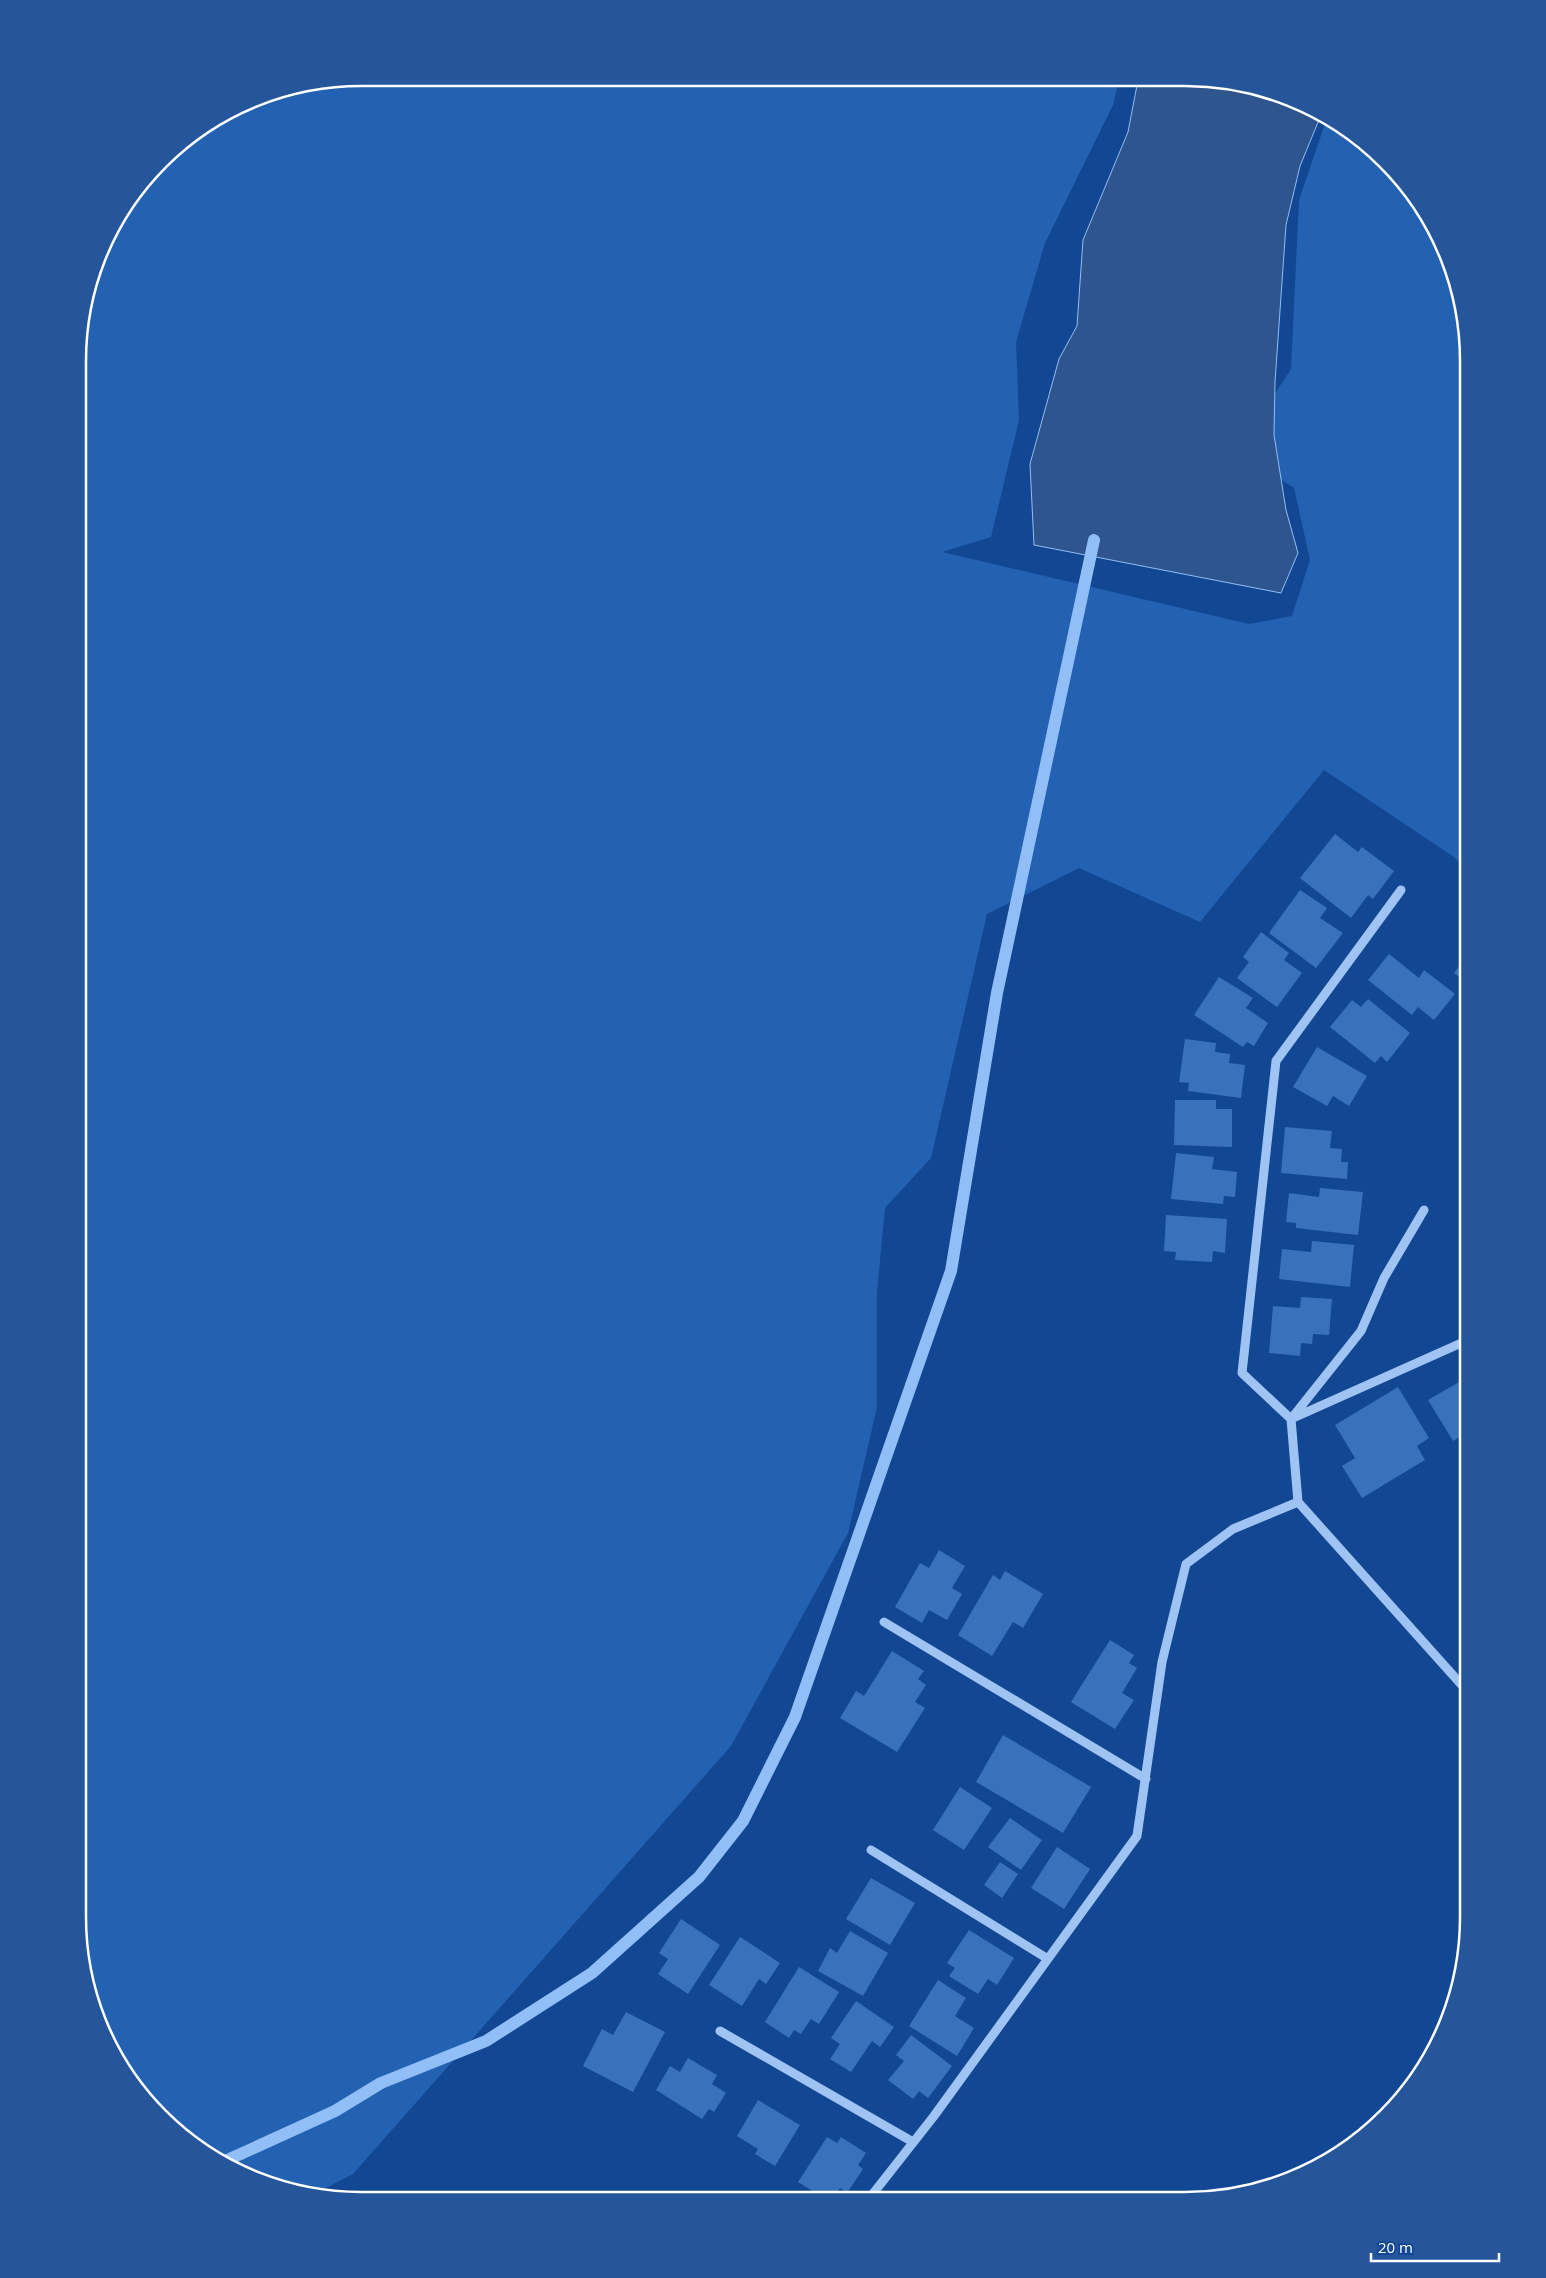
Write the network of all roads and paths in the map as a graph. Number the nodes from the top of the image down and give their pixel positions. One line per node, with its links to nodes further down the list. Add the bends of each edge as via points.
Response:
1 (1401, 890): 4 (street, via 1276,1061 1242,1373)
2 (1424, 1210): 4 (street, via 1384,1278 1361,1330)
3 (1460, 1344): 4 (street)
4 (1291, 1419): 5 (street)
5 (1298, 1502): 7 (street); 8 (street, via 1234,1529 1186,1564 1162,1662)
6 (884, 1622): 8 (street)
7 (1460, 1683)
8 (1146, 1780): 10 (street, via 1137,1836)
9 (871, 1850): 10 (street)
10 (1048, 1959): 12 (street)
11 (720, 2031): 12 (street)
12 (913, 2142): 13 (street)
13 (874, 2192)

